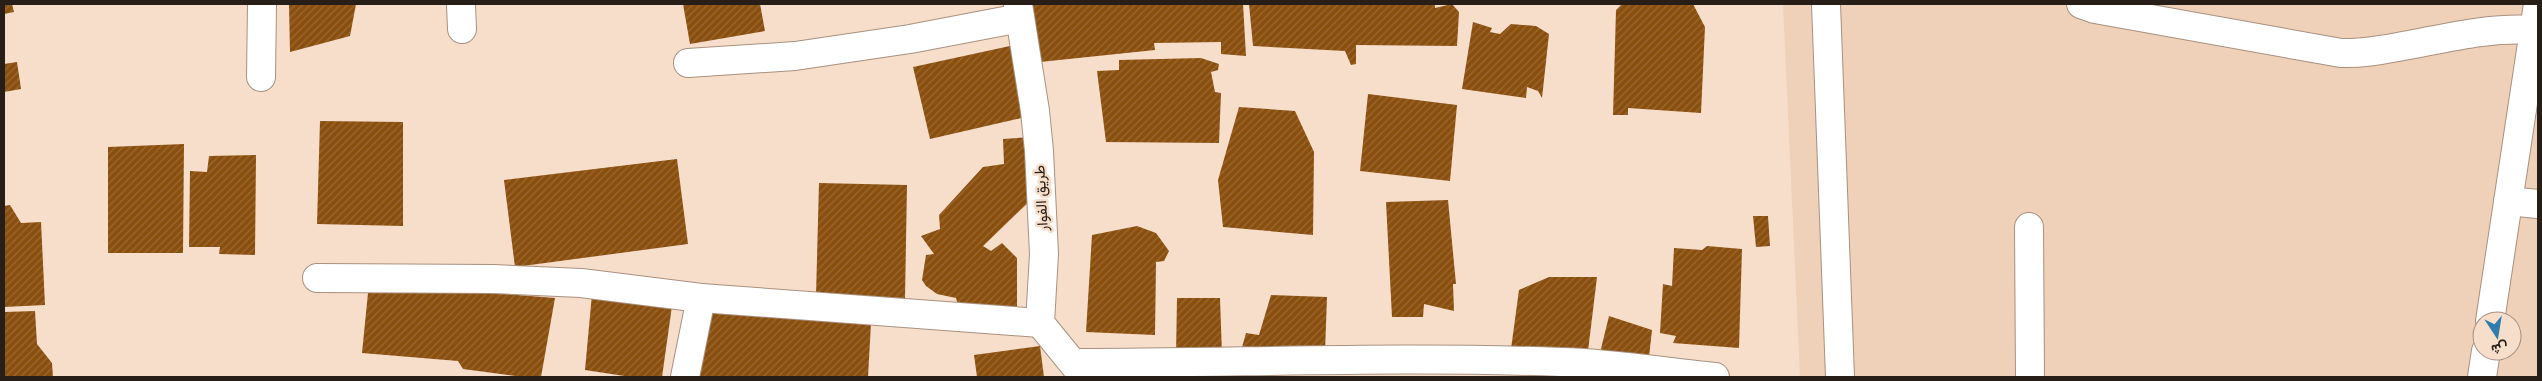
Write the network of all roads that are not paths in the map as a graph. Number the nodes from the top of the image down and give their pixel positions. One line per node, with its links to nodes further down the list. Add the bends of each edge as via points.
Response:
1 (262, 4): 8 (street)
2 (1826, 4): 20 (street)
3 (2081, 4): 6 (street, via 2341,54 2373,52 2479,31)
4 (2538, 4): 6 (street)
5 (1019, 11): 7 (street, via 910,39 795,56); 15 (street, طريق الفوار, via 1039,151 1044,254)
6 (2534, 30): 9 (street)
7 (688, 63)
8 (261, 77)
9 (2508, 201): 10 (street); 14 (street)
10 (2538, 204)
11 (2029, 227): 21 (street)
12 (318, 278): 13 (street, via 580,283)
13 (701, 298): 15 (street); 18 (street)
14 (2492, 311)
15 (1040, 323): 17 (street)
16 (2484, 361): 22 (street)
17 (1079, 370): 19 (street, via 1342,360 1563,362)
18 (684, 377)
19 (1715, 377)
20 (1840, 377)
21 (2030, 377)
22 (2482, 377)

